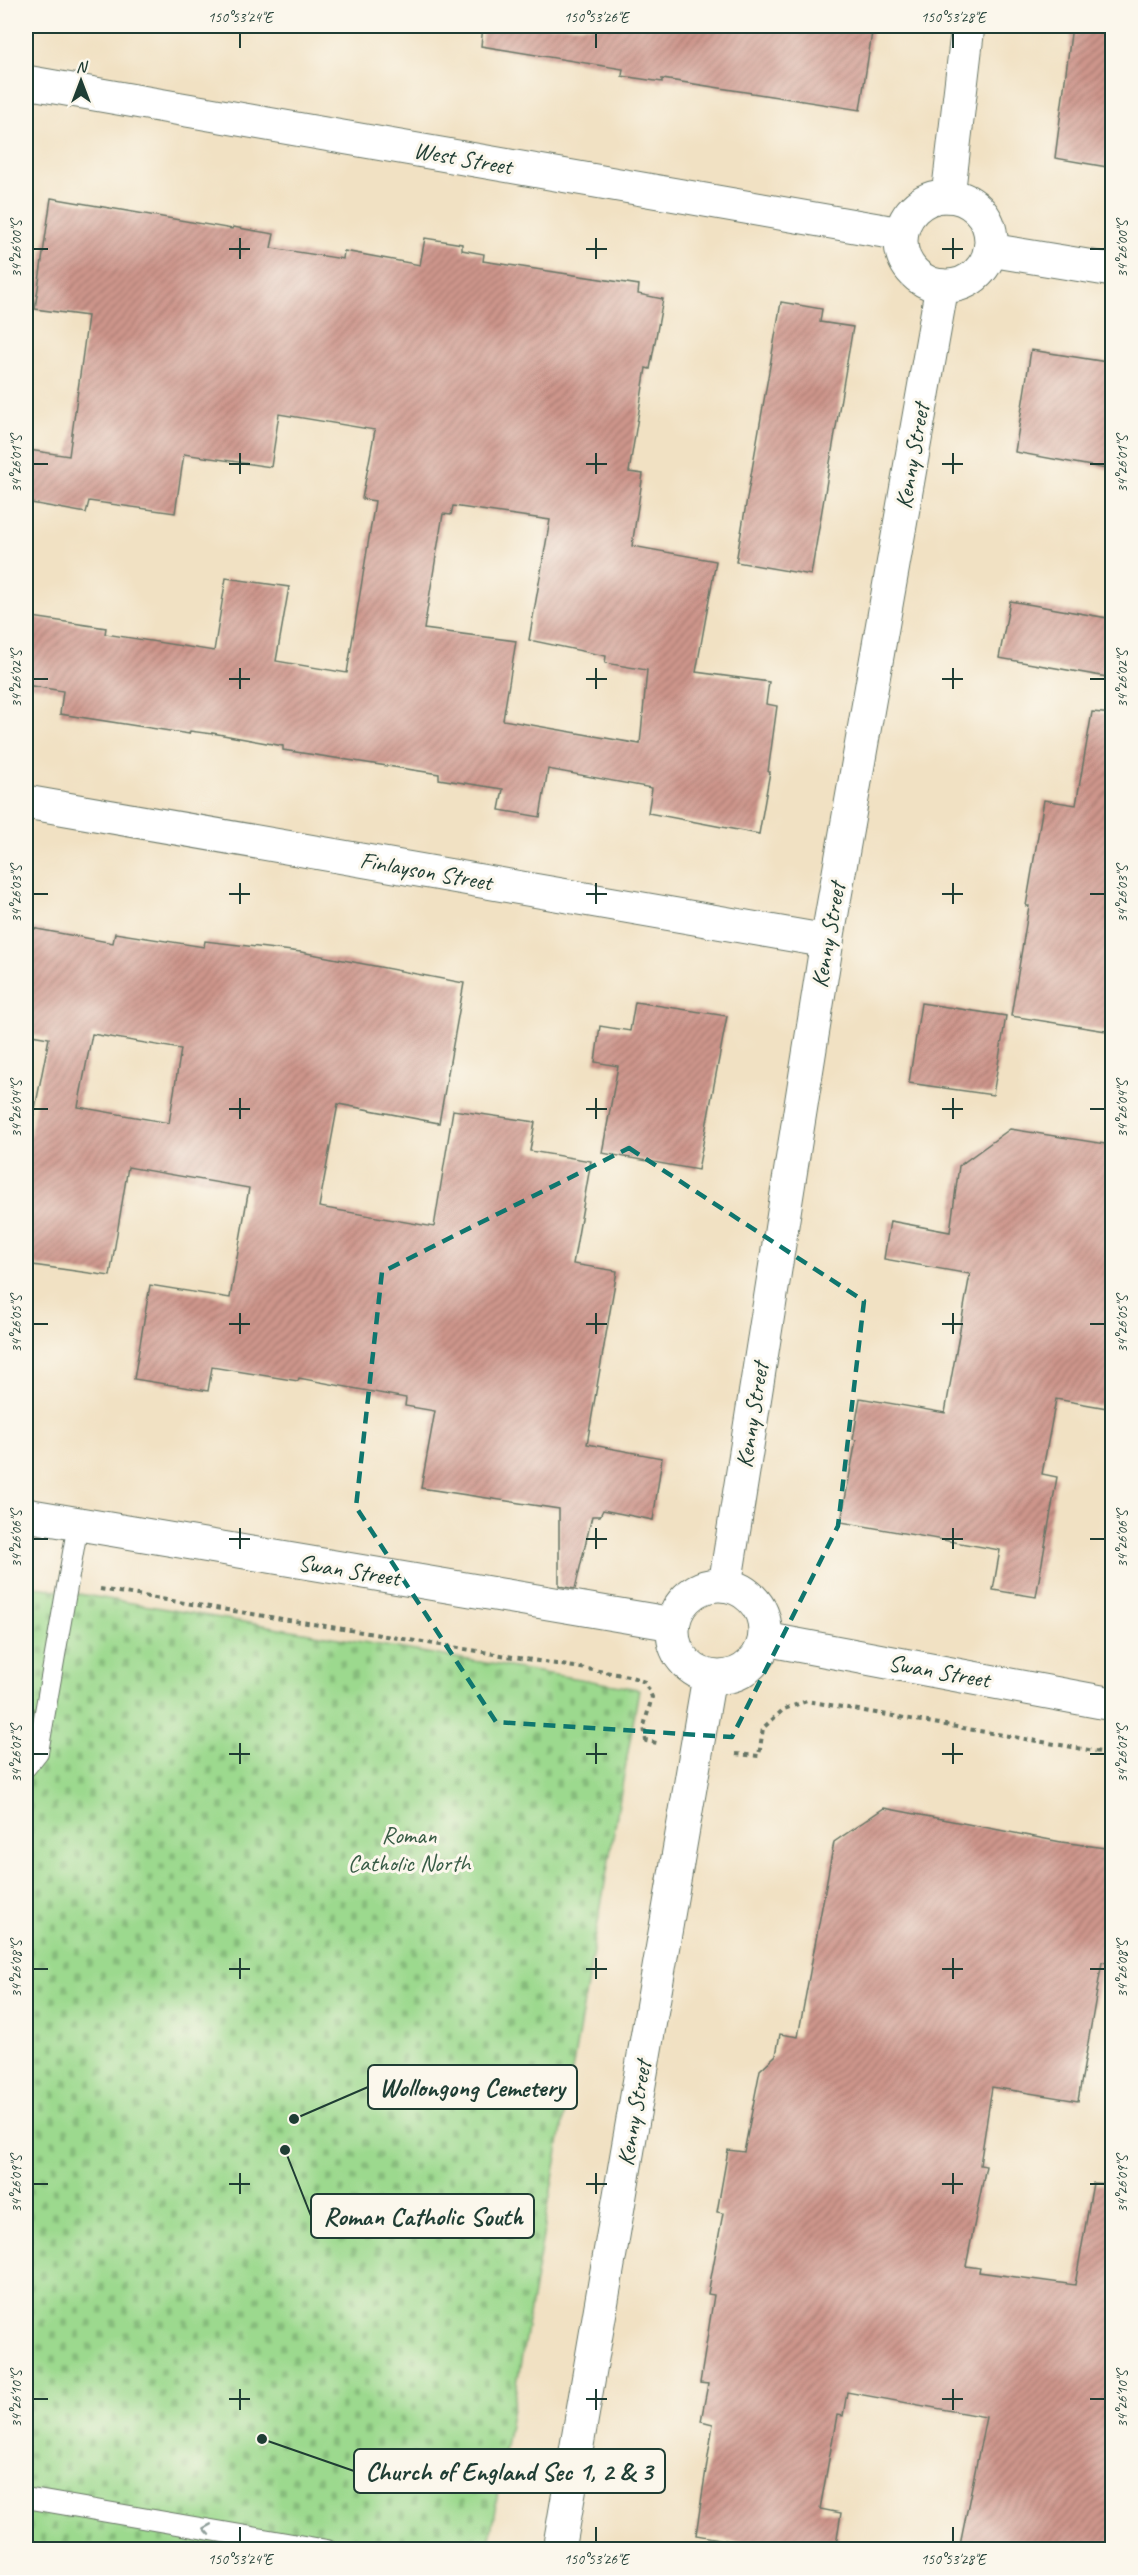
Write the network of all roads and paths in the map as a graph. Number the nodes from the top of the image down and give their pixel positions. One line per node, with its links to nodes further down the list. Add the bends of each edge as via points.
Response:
1 (968, 26): 3 (street)
2 (26, 82): 4 (street, West Street)
3 (948, 196): 4 (street, via 927,200 915,208); 5 (street, via 957,196 982,213 989,226)
4 (901, 234): 7 (street, via 906,263 915,275)
5 (990, 250): 6 (street); 7 (street, via 983,269 971,279)
6 (1113, 270)
7 (942, 286): 9 (street, Kenny Street)
8 (26, 802): 9 (street, Finlayson Street)
9 (827, 941): 13 (street, Kenny Street)
10 (26, 1515): 11 (street, Swan Street)
11 (78, 1524): 12 (lane); 14 (street, Swan Street)
12 (67, 1584): 18 (path, via 629,1676 645,1682 652,1697 644,1726); 21 (lane, via 38,1752)
13 (725, 1585): 14 (street, via 709,1585 695,1592 682,1602); 15 (street, via 740,1589 761,1610)
14 (673, 1624): 16 (street, via 675,1646 682,1660)
15 (765, 1639): 16 (street, via 760,1653 739,1674); 17 (street, Swan Street)
16 (709, 1677): 24 (street, Kenny Street)
17 (1113, 1704)
18 (646, 1741)
19 (1113, 1754): 20 (path, via 807,1701 784,1709 763,1728)
20 (759, 1756)
21 (26, 1767)
22 (26, 2498): 23 (lane, one-way to 22)
23 (327, 2550)
24 (559, 2550)

